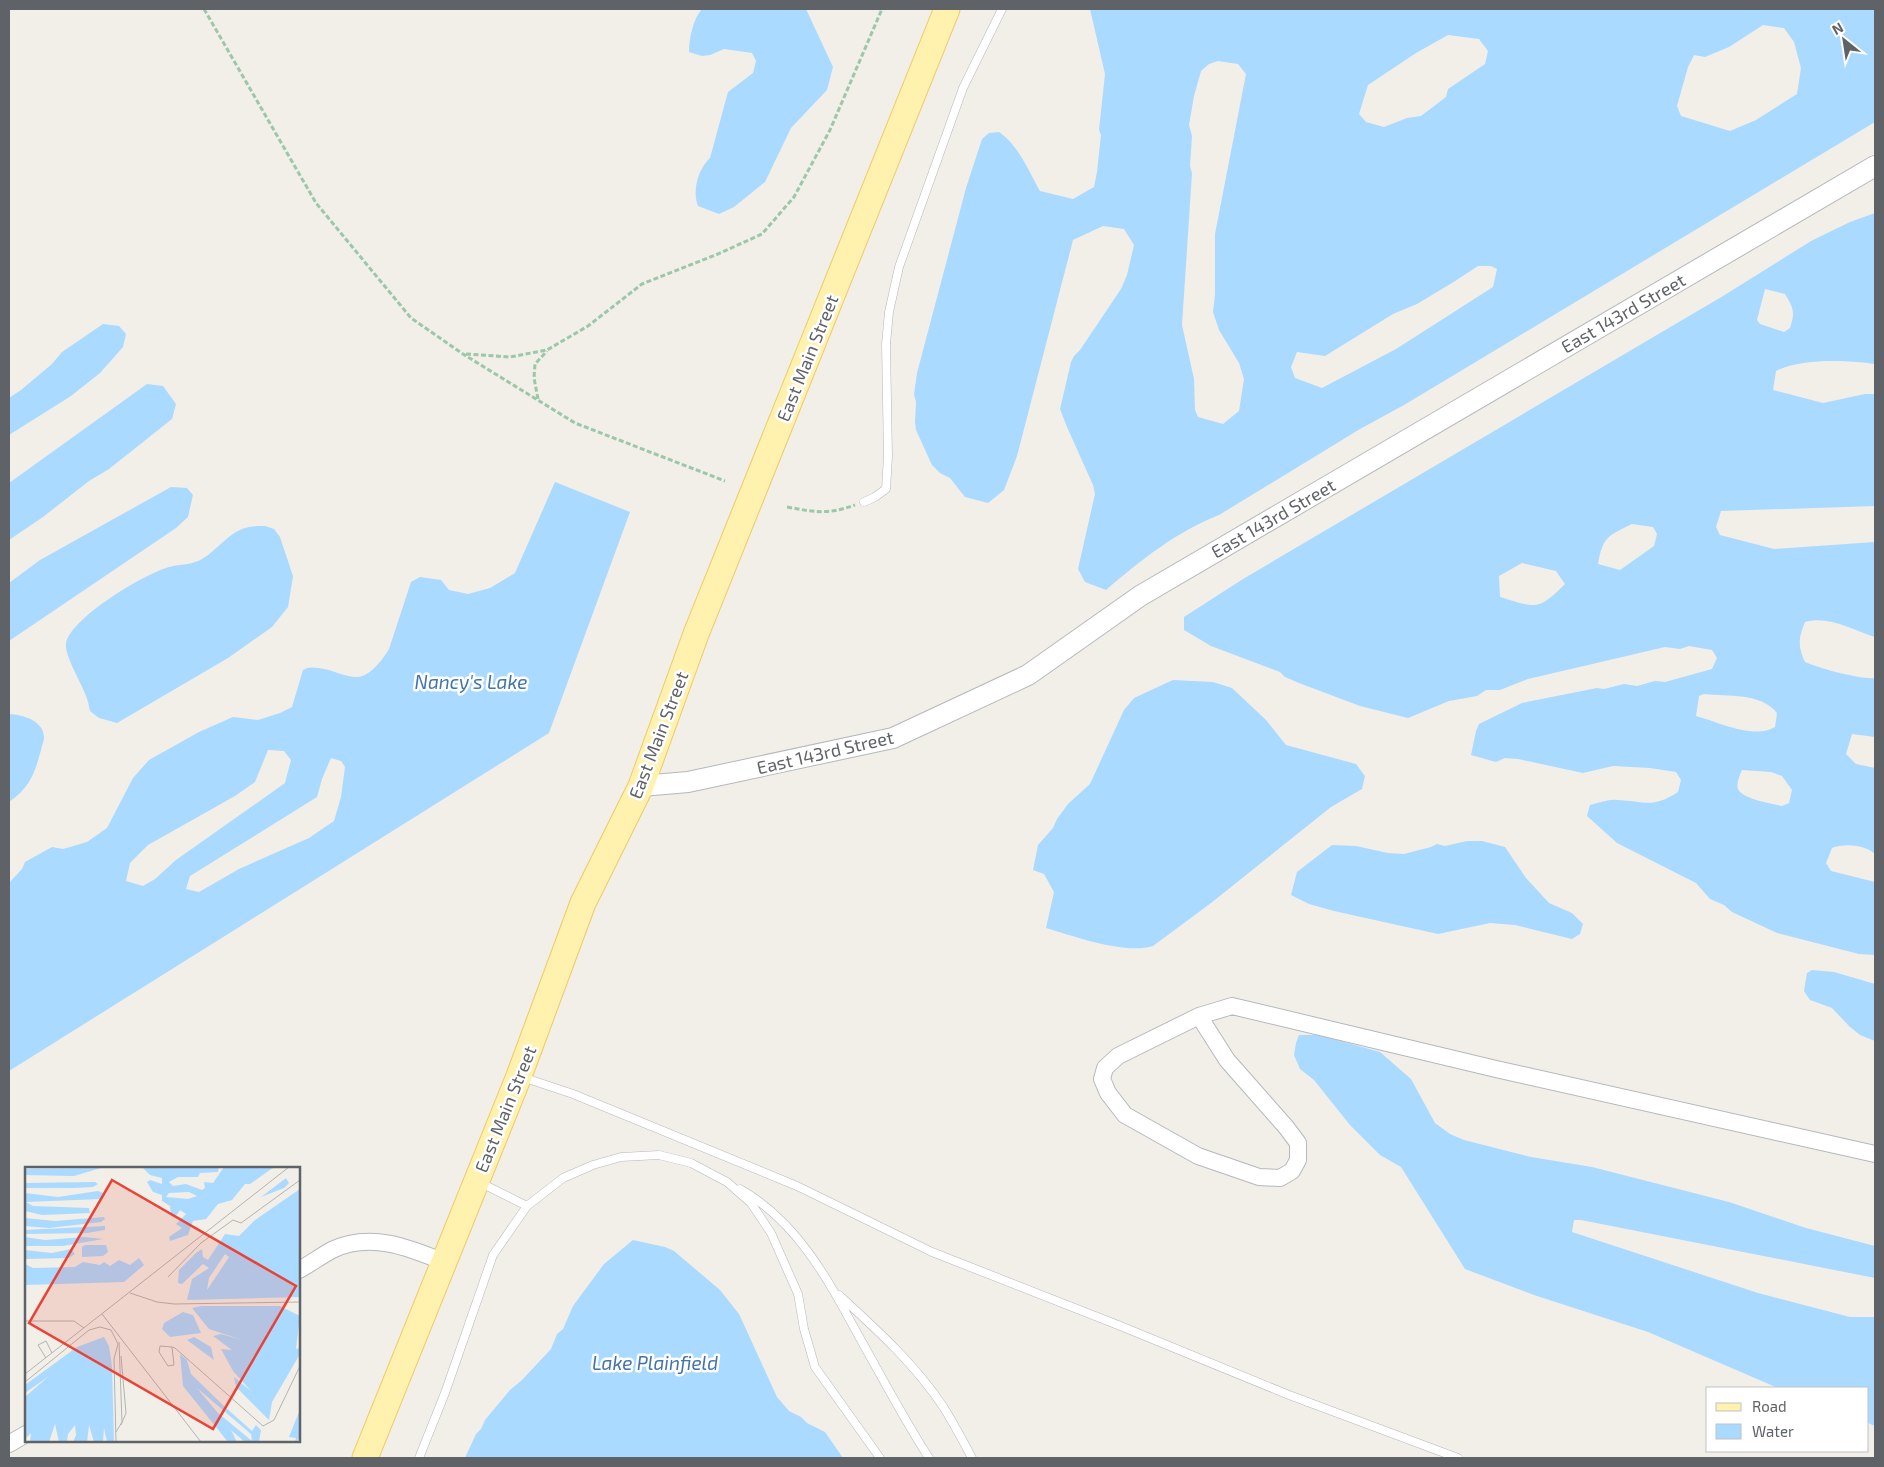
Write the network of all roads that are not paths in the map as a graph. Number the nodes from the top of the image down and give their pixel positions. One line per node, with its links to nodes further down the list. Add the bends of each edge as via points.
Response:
1 (947, 9): 5 (main road, East Main Street, via 696,634)
2 (1002, 9): 4 (lane, via 963,88 899,267 886,344 886,489)
3 (1875, 166): 5 (street, East 143rd Street, via 1140,596 1028,675 892,738 688,782)
4 (864, 502)
5 (641, 786): 7 (main road, East Main Street, via 583,903)
6 (1199, 1016): 6 (street, via 1118,1056 1105,1068 1102,1079 1108,1093 1124,1115 1198,1156 1259,1177 1280,1178 1292,1171 1298,1160 1298,1143 1226,1060); 8 (street, via 1232,1006)
7 (519, 1076): 9 (main road, East Main Street); 22 (lane, via 573,1094 797,1186 932,1252 1288,1395)
8 (1875, 1154)
9 (477, 1181): 11 (lane); 12 (main road, East Main Street)
10 (727, 1182): 11 (lane, via 691,1163 659,1154 622,1157 563,1178); 14 (lane, via 780,1217 812,1254); 19 (lane, via 751,1203 771,1233 798,1294 815,1367)
11 (527, 1206): 18 (lane, via 494,1255)
12 (444, 1262): 13 (street, via 411,1248 366,1241 332,1250); 17 (main road, East Main Street)
13 (300, 1269)
14 (834, 1290): 20 (lane); 21 (lane, via 919,1375 944,1407)
15 (25, 1435): 16 (street)
16 (9, 1444)
17 (365, 1458)
18 (419, 1458)
19 (880, 1458)
20 (929, 1458)
21 (972, 1458)
22 (1458, 1458)

